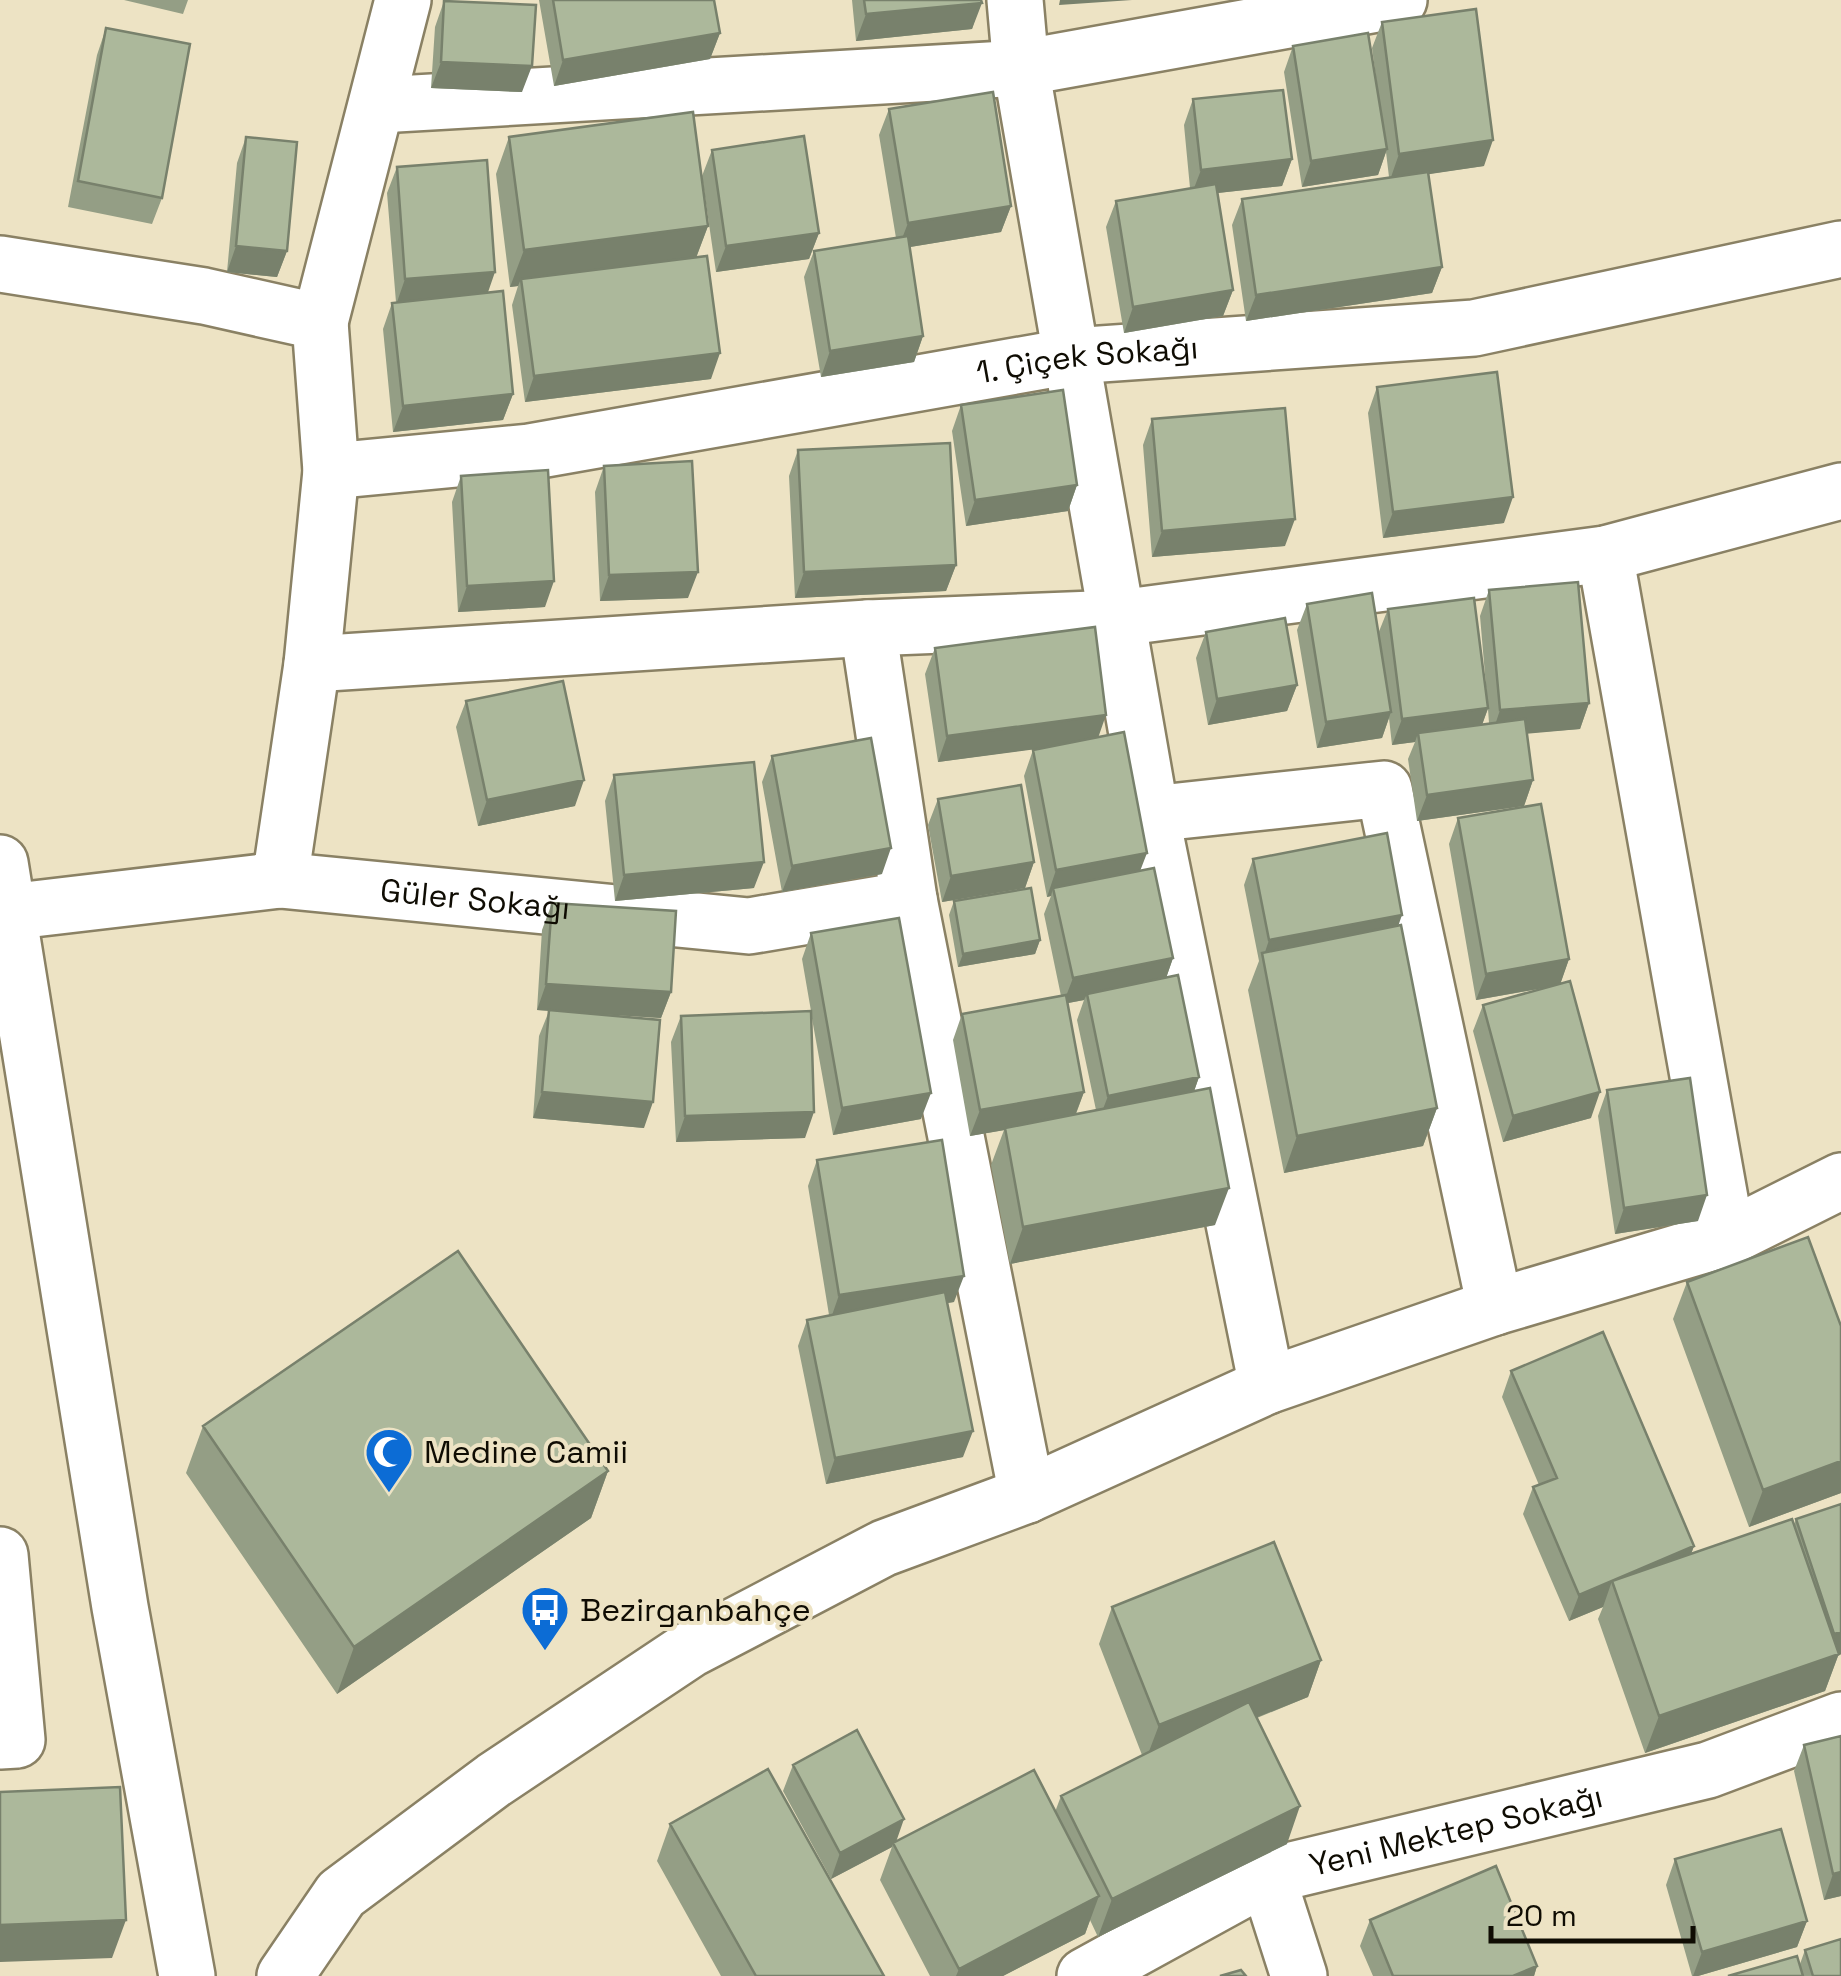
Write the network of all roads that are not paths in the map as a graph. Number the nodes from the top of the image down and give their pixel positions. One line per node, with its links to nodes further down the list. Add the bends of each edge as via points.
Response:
1 (403, 0): 5 (street)
2 (1015, 0): 4 (street)
3 (1399, 0): 4 (street)
4 (1021, 68): 5 (street); 9 (street)
5 (379, 104): 8 (street)
6 (1841, 250): 9 (street, 1. Çiçek Sokağı, via 1474,328)
7 (0, 264): 8 (street)
8 (320, 322): 10 (street)
9 (1072, 356): 10 (street, 1. Çiçek Sokağı, via 529,452); 13 (street)
10 (331, 471): 15 (street)
11 (1841, 491): 12 (street)
12 (1605, 554): 13 (street); 21 (street)
13 (1119, 618): 14 (street); 16 (street)
14 (868, 628): 15 (street); 19 (street)
15 (312, 664): 17 (street)
16 (1151, 814): 22 (street, via 1384,789); 23 (street)
17 (280, 880): 18 (street, Güler Sokağı); 19 (street, Güler Sokağı, via 749,926)
18 (4, 887): 29 (street)
19 (909, 899): 24 (street)
20 (1841, 1181): 21 (street)
21 (1728, 1238): 22 (street)
22 (1495, 1307): 23 (street)
23 (1267, 1386): 24 (street)
24 (1027, 1495): 30 (street, via 884,1548 689,1650 494,1780 340,1894)
25 (0, 1555): 27 (street, via 17,1740)
26 (1841, 1720): 28 (street, Yeni Mektep Sokağı, via 1708,1770)
27 (0, 1741)
28 (1266, 1876): 31 (street, Yeni Mektep Sokağı); 32 (street)
29 (187, 1976)
30 (285, 1976)
31 (1084, 1976)
32 (1298, 1976)

